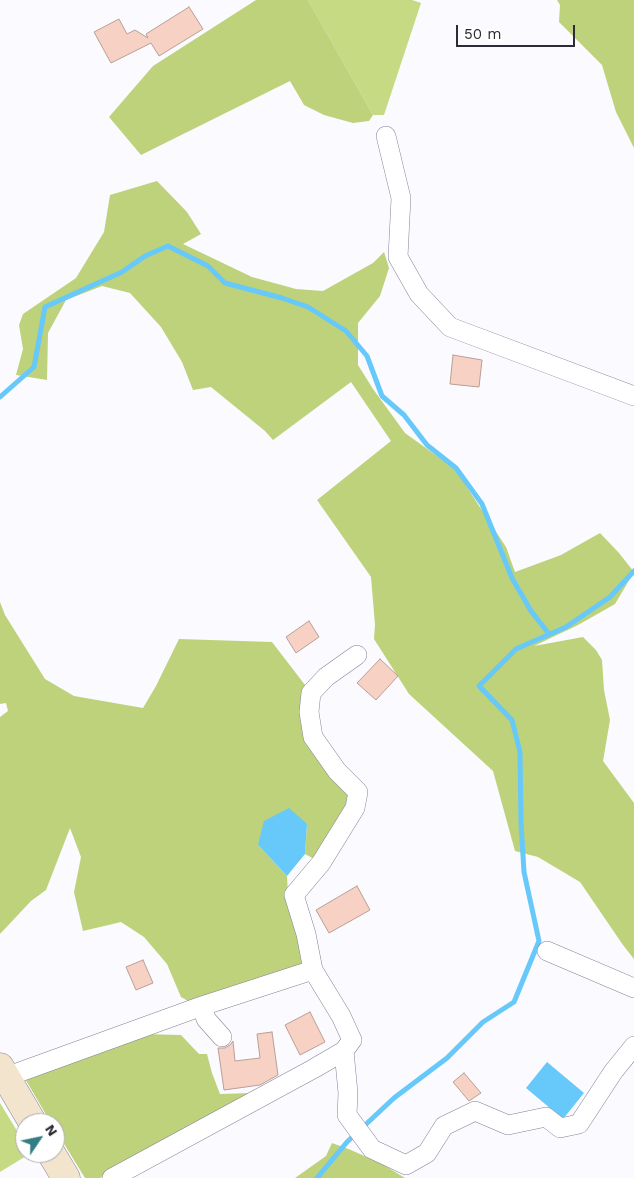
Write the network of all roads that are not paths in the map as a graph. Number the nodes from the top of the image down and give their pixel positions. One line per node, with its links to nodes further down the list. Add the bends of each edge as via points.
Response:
1 (386, 136): 2 (street, via 400,198 398,257 419,294 450,326)
2 (634, 396)
3 (357, 655): 5 (street, via 326,677 311,693 309,712 313,737 337,771 358,792 355,808 338,838 294,895)
4 (547, 951): 6 (street)
5 (313, 970): 7 (street); 10 (street, via 352,1040)
6 (634, 988)
7 (202, 1006): 8 (street, via 206,1020); 11 (street)
8 (222, 1036)
9 (634, 1046): 10 (street, via 579,1124 560,1128 546,1117 508,1125 475,1111 444,1126 427,1153 406,1165 372,1149 347,1115)
10 (344, 1050): 15 (street)
11 (3, 1072): 12 (main road)
12 (27, 1113)
13 (57, 1163): 14 (main road)
14 (66, 1178)
15 (112, 1178)

